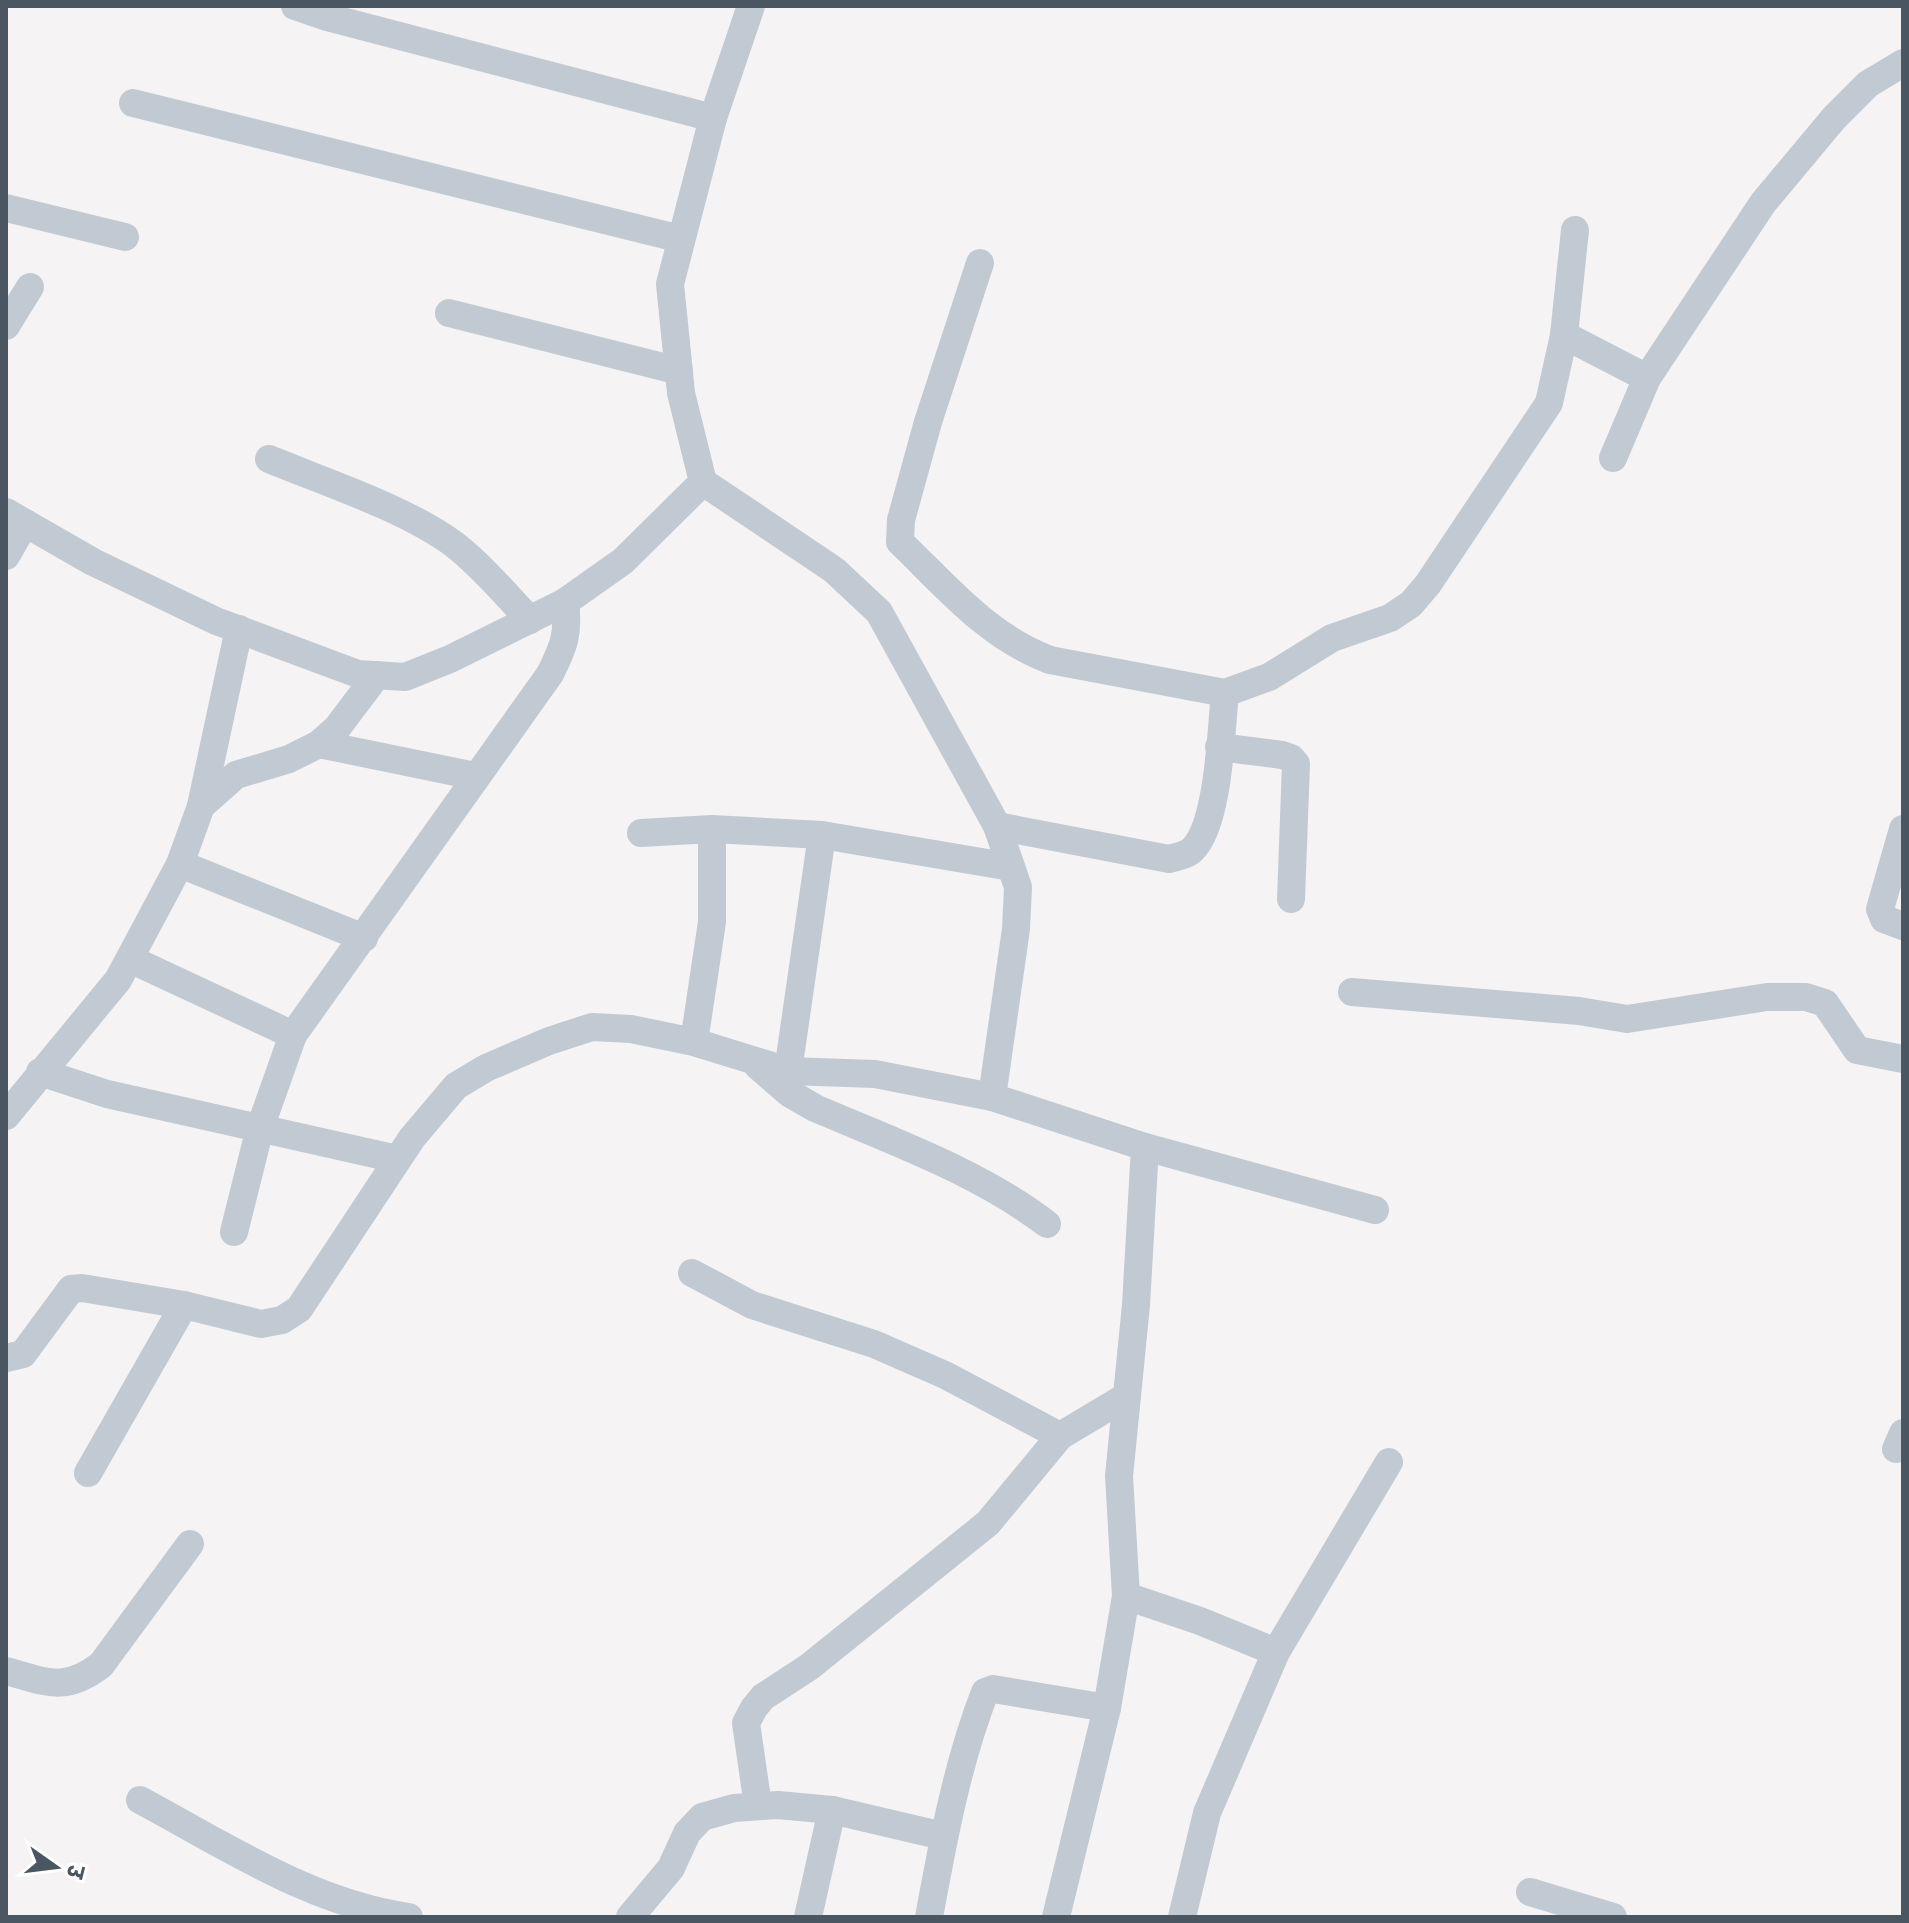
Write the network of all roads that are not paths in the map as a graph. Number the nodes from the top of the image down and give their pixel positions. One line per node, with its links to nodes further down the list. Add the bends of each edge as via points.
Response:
1 (295, 6): 5 (street)
2 (751, 6): 5 (street)
3 (1903, 63): 16 (street, via 1868,84 1763,203)
4 (133, 103): 9 (street)
5 (713, 118): 9 (street)
6 (6, 208): 8 (street)
7 (1575, 230): 14 (street)
8 (125, 237)
9 (681, 239): 15 (street, via 670,284)
10 (980, 263): 26 (street, via 928,422 901,520 900,542 993,630 1023,649 1050,660)
11 (30, 287): 13 (street)
12 (449, 313): 15 (street)
13 (6, 326)
14 (1564, 335): 16 (street); 26 (street, via 1549,403 1411,604 1390,618 1332,638 1269,677)
15 (679, 371): 19 (street)
16 (1647, 378): 17 (street)
17 (1613, 458)
18 (269, 459): 23 (street, via 401,515 453,544)
19 (703, 482): 22 (street, via 623,561); 31 (street, via 834,570 879,612)
20 (15, 518): 21 (street); 24 (street, via 93,562)
21 (6, 556)
22 (565, 602): 23 (street); 29 (street, via 568,627 557,661)
23 (530, 620): 25 (street, via 405,677)
24 (239, 629): 25 (street, via 358,674); 30 (street)
25 (377, 675): 27 (street)
26 (1225, 693): 28 (street)
27 (319, 744): 29 (street); 30 (street, via 236,775)
28 (1219, 747): 31 (street, via 1213,808 1202,836 1191,851 1169,859); 38 (street, via 1282,755 1296,764)
29 (475, 776): 40 (street)
30 (201, 806): 36 (street)
31 (997, 826): 37 (street)
32 (712, 829): 34 (street); 35 (street); 44 (street, via 712,922)
33 (1903, 829): 39 (street, via 1880,909 1884,919)
34 (641, 833)
35 (822, 835): 37 (street); 47 (street)
36 (180, 864): 40 (street); 41 (street)
37 (1011, 867): 49 (street, via 1018,887 1016,929)
38 (1291, 899)
39 (1903, 926)
40 (364, 938): 43 (street)
41 (130, 959): 43 (street); 48 (street)
42 (1352, 992): 45 (street, via 1627,1019 1767,997 1806,997 1825,1003 1857,1050)
43 (293, 1035): 51 (street)
44 (694, 1042): 46 (street); 53 (street, via 592,1027 549,1041 456,1086)
45 (1903, 1059)
46 (752, 1060): 47 (street); 55 (street, via 815,1108 983,1183)
47 (788, 1071): 49 (street, via 875,1074)
48 (40, 1072): 50 (street); 51 (street, via 107,1094)
49 (992, 1097): 52 (street)
50 (6, 1116)
51 (260, 1128): 53 (street); 56 (street)
52 (1145, 1147): 54 (street); 60 (street)
53 (397, 1159): 58 (street, via 299,1309 261,1324)
54 (1375, 1210)
55 (1047, 1224)
56 (234, 1232)
57 (692, 1273): 61 (street, via 752,1305 874,1344 945,1375)
58 (184, 1305): 59 (street, via 71,1289 24,1353); 63 (street)
59 (6, 1358)
60 (1127, 1396): 61 (street); 65 (street, via 1119,1476)
61 (1060, 1436): 70 (street, via 988,1523 754,1708 746,1723)
62 (1389, 1462): 66 (street)
63 (88, 1473)
64 (190, 1544): 67 (street, via 101,1665 86,1677 72,1683 49,1682)
65 (1126, 1596): 66 (street); 68 (street)
66 (1276, 1652): 79 (street, via 1207,1813)
67 (6, 1671)
68 (1107, 1708): 72 (street, via 993,1689 985,1692); 78 (street)
69 (140, 1800): 74 (street, via 317,1894)
70 (758, 1806): 71 (street); 75 (street, via 702,1817 687,1833 671,1868)
71 (832, 1810): 72 (street); 76 (street)
72 (943, 1836): 77 (street)
73 (1530, 1892): 80 (street)
74 (409, 1917)
75 (630, 1917)
76 (808, 1917)
77 (929, 1917)
78 (1056, 1917)
79 (1182, 1917)
80 (1613, 1917)

